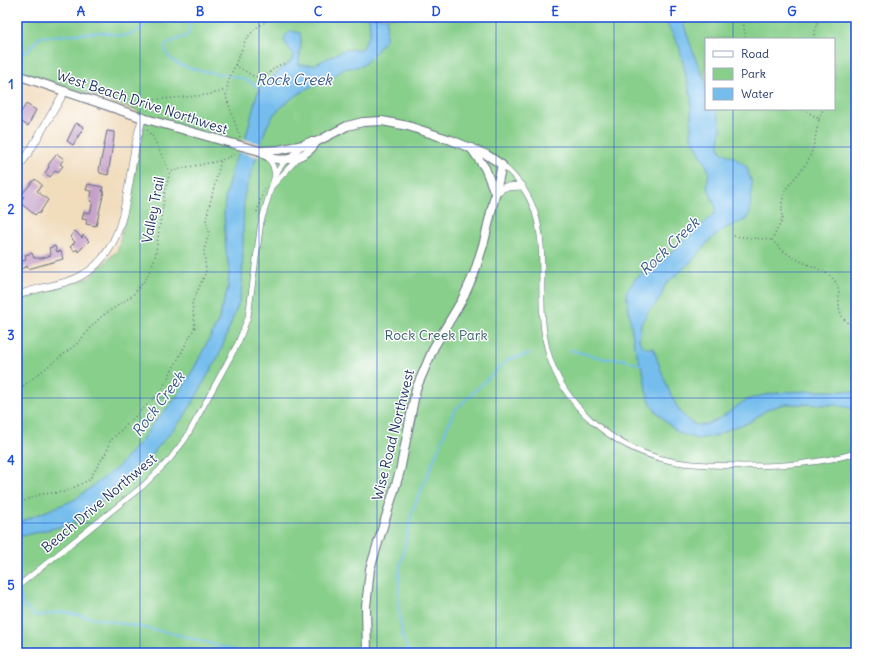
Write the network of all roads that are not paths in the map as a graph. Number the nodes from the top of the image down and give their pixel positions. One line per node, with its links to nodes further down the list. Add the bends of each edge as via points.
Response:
1 (17, 75): 2 (street, West Beach Drive Northwest)
2 (65, 91): 3 (street, West Beach Drive Northwest); 12 (street)
3 (142, 117): 8 (street, West Beach Drive Northwest, bridge); 18 (street, via 119,229 109,251 95,267 78,277)
4 (316, 142): 5 (street, Beach Drive Northwest); 6 (street, Beach Drive Northwest, via 347,126 382,121 434,134); 9 (street, Beach Drive Northwest)
5 (303, 145): 7 (street, West Beach Drive Northwest); 10 (street, Beach Drive Northwest)
6 (470, 147): 11 (street, Beach Drive Northwest); 17 (street, via 485,168)
7 (278, 150): 8 (street, West Beach Drive Northwest); 10 (street)
8 (263, 153): 10 (street, West Beach Drive Northwest); 14 (street, via 273,166)
9 (298, 158): 10 (street, West Beach Drive Northwest); 13 (street, Beach Drive Northwest)
10 (288, 159): 13 (street); 14 (street, Beach Drive Northwest)
11 (502, 165): 16 (street, Beach Drive Northwest); 17 (street, Wise Road Northwest)
12 (17, 169)
13 (287, 169): 15 (street, Beach Drive Northwest)
14 (275, 175): 15 (street, Beach Drive Northwest)
15 (273, 185): 20 (street, Beach Drive Northwest, via 261,222 248,317 238,343 186,438 170,459 144,485)
16 (522, 186): 17 (street, via 505,187); 19 (street, Beach Drive Northwest, via 537,216 541,237 544,327 556,376 573,403 601,428 643,453 698,465 800,465)
17 (495, 193): 21 (street, Wise Road Northwest, via 474,274 429,356 416,390 400,471 370,569 366,607)
18 (17, 296)
19 (856, 453)
20 (17, 587)
21 (367, 653)

